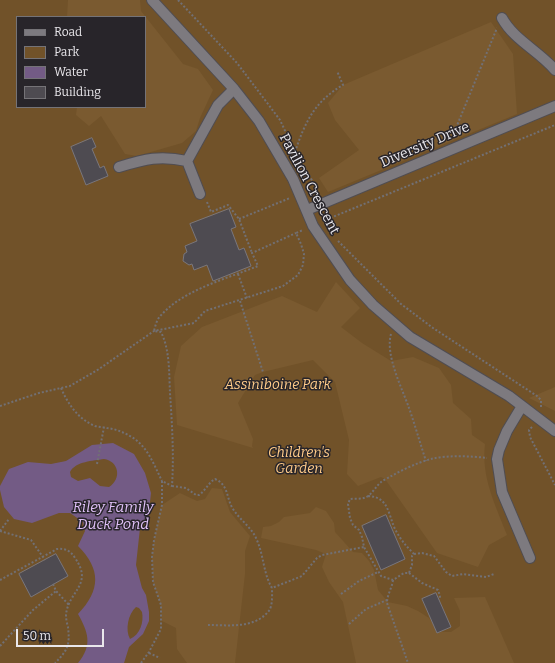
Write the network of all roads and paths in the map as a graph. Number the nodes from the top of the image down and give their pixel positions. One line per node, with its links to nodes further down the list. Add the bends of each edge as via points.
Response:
1 (152, 0): 6 (street, Pavilion Crescent)
2 (178, 0): 10 (path, via 255,86 280,120)
3 (502, 18): 4 (street, via 511,32); 9 (path)
4 (555, 70)
5 (337, 71): 10 (path, via 343,84 331,91 316,107 302,132)
6 (234, 89): 11 (street, via 218,105); 14 (street, Pavilion Crescent, via 259,121)
7 (555, 106): 16 (street, Diversity Drive)
8 (555, 125): 18 (path)
9 (456, 128)
10 (295, 152): 13 (path)
11 (187, 161): 12 (street, via 148,158); 15 (street)
12 (119, 167)
13 (316, 188)
14 (300, 194): 16 (street, Pavilion Crescent); 17 (path)
15 (203, 198): 17 (path, via 211,212 228,205)
16 (307, 210): 19 (street, Pavilion Crescent)
17 (239, 219): 23 (path)
18 (325, 220): 19 (path); 20 (path)
19 (313, 226): 21 (path); 27 (street, Pavilion Crescent, via 350,280)
20 (330, 231)
21 (296, 233): 23 (path); 25 (path, via 304,254 303,265 298,274 283,286)
22 (333, 236): 33 (path, via 401,304 537,396 541,400)
23 (252, 252): 24 (path, via 258,266)
24 (238, 274): 25 (path); 28 (path, via 179,301 157,321)
25 (247, 298): 26 (path)
26 (240, 300): 28 (path, via 205,311 194,323); 29 (path)
27 (394, 324): 32 (street, Pavilion Crescent, via 423,345); 37 (path, via 389,342 396,374)
28 (154, 331): 30 (path, via 99,369 70,386); 41 (path, via 161,332 164,339 168,365 173,447)
29 (263, 372)
30 (61, 388): 31 (path); 34 (path, via 68,403 80,417 95,426)
31 (0, 406)
32 (522, 406): 33 (street, Pavilion Crescent); 36 (street, via 507,431)
33 (537, 417): 35 (street, Pavilion Crescent); 40 (path, via 529,430 530,437)
34 (104, 427): 38 (path); 39 (path, via 125,433 136,440 146,450)
35 (555, 431)
36 (496, 459): 37 (path, via 451,457); 48 (street, via 502,492)
37 (426, 461): 42 (path, via 378,483)
38 (97, 464)
39 (162, 481): 41 (path); 65 (path, via 162,505 152,557 153,582 161,605 162,621 161,629)
40 (555, 485)
41 (172, 486): 56 (path, via 186,488 200,495 216,479 225,486 233,510 256,537 266,579)
42 (368, 496): 45 (path, via 350,499 348,504 350,518 359,530); 46 (path, via 375,496 383,501 390,511 402,541)
43 (9, 519): 44 (path)
44 (0, 531): 47 (path, via 31,540)
45 (364, 547): 50 (path); 56 (path, via 322,555 302,576)
46 (414, 554): 51 (path); 52 (path, via 434,556 452,576 463,574 486,577)
47 (43, 556): 49 (path); 53 (path); 61 (path, via 63,548 70,551 78,561 82,582)
48 (530, 558)
49 (45, 560)
50 (378, 572): 54 (path, via 384,578); 58 (path)
51 (409, 573): 54 (path, via 404,573); 60 (path, via 422,583 438,590)
52 (494, 574)
53 (0, 580)
54 (393, 580): 59 (path)
55 (53, 584): 57 (path)
56 (272, 588): 63 (path, via 268,612 254,622 241,625)
57 (56, 591): 61 (path); 64 (path)
58 (341, 594)
59 (387, 600): 62 (path, via 366,609); 69 (path)
60 (439, 600)
61 (69, 605): 67 (path, via 66,614 68,645 65,653)
62 (349, 624)
63 (208, 625)
64 (0, 646)
65 (149, 653): 66 (path); 68 (path)
66 (160, 658)
67 (55, 663)
68 (141, 663)
69 (408, 663)

